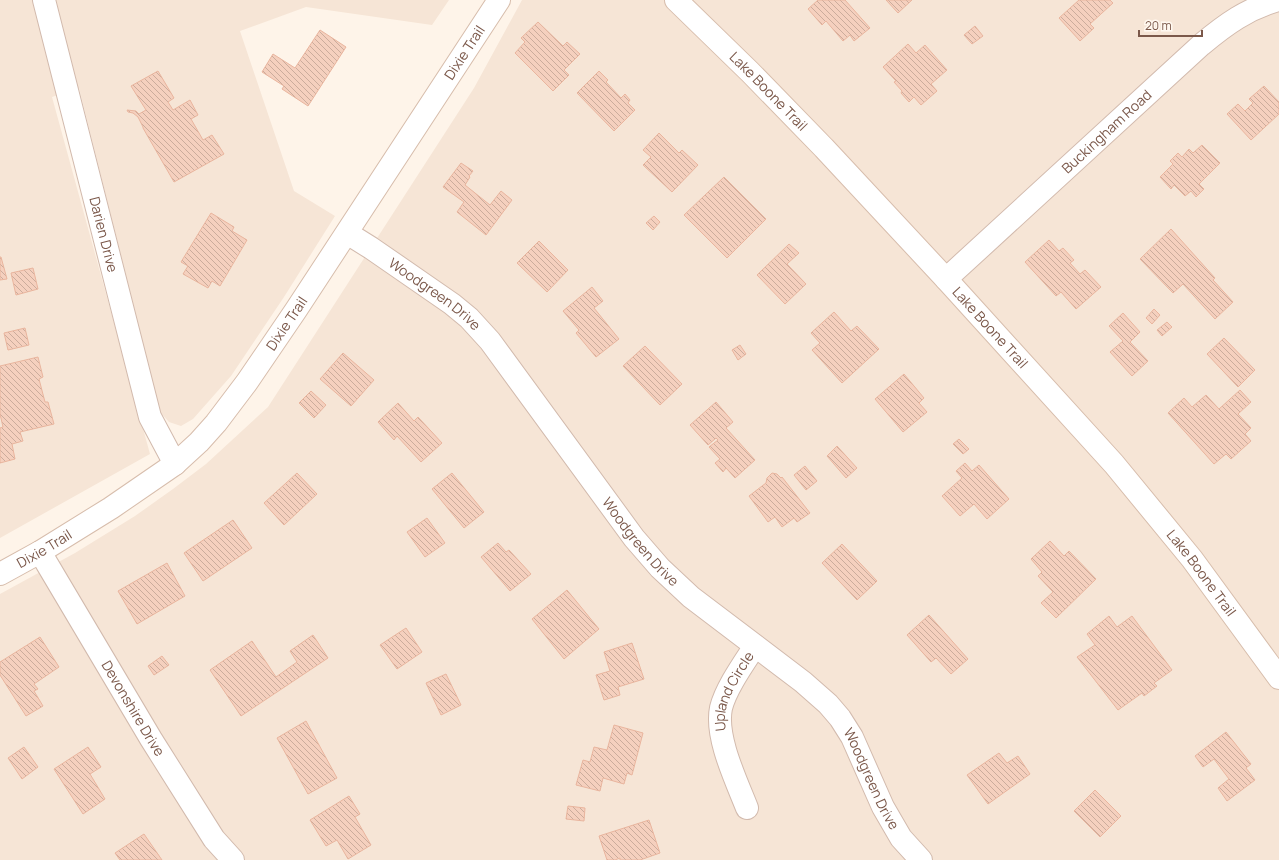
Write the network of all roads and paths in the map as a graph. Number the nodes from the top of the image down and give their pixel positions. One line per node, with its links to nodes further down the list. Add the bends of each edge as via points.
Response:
1 (44, 0): 7 (street, Darien Drive, via 150,417)
2 (499, 0): 5 (street, Dixie Trail)
3 (676, 0): 6 (street, Lake Boone Trail, via 766,88)
4 (1278, 0): 6 (street, Buckingham Road, via 1254,8 1225,25 1200,45)
5 (347, 233): 7 (street, Dixie Trail, via 247,382 216,423); 10 (street, Woodgreen Drive, via 429,286 469,318 490,341 634,538 660,568)
6 (946, 279): 11 (street, Lake Boone Trail, via 1114,464 1155,513)
7 (175, 464): 8 (street, Dixie Trail)
8 (40, 552): 9 (street, Dixie Trail); 13 (street, Devonshire Drive, via 214,839)
9 (0, 574)
10 (755, 646): 12 (street, Upland Circle, via 728,691 722,708 720,729 728,760); 14 (street, Woodgreen Drive, via 803,682 840,718 852,737 883,807 901,838)
11 (1279, 678)
12 (747, 808)
13 (233, 860)
14 (921, 860)

